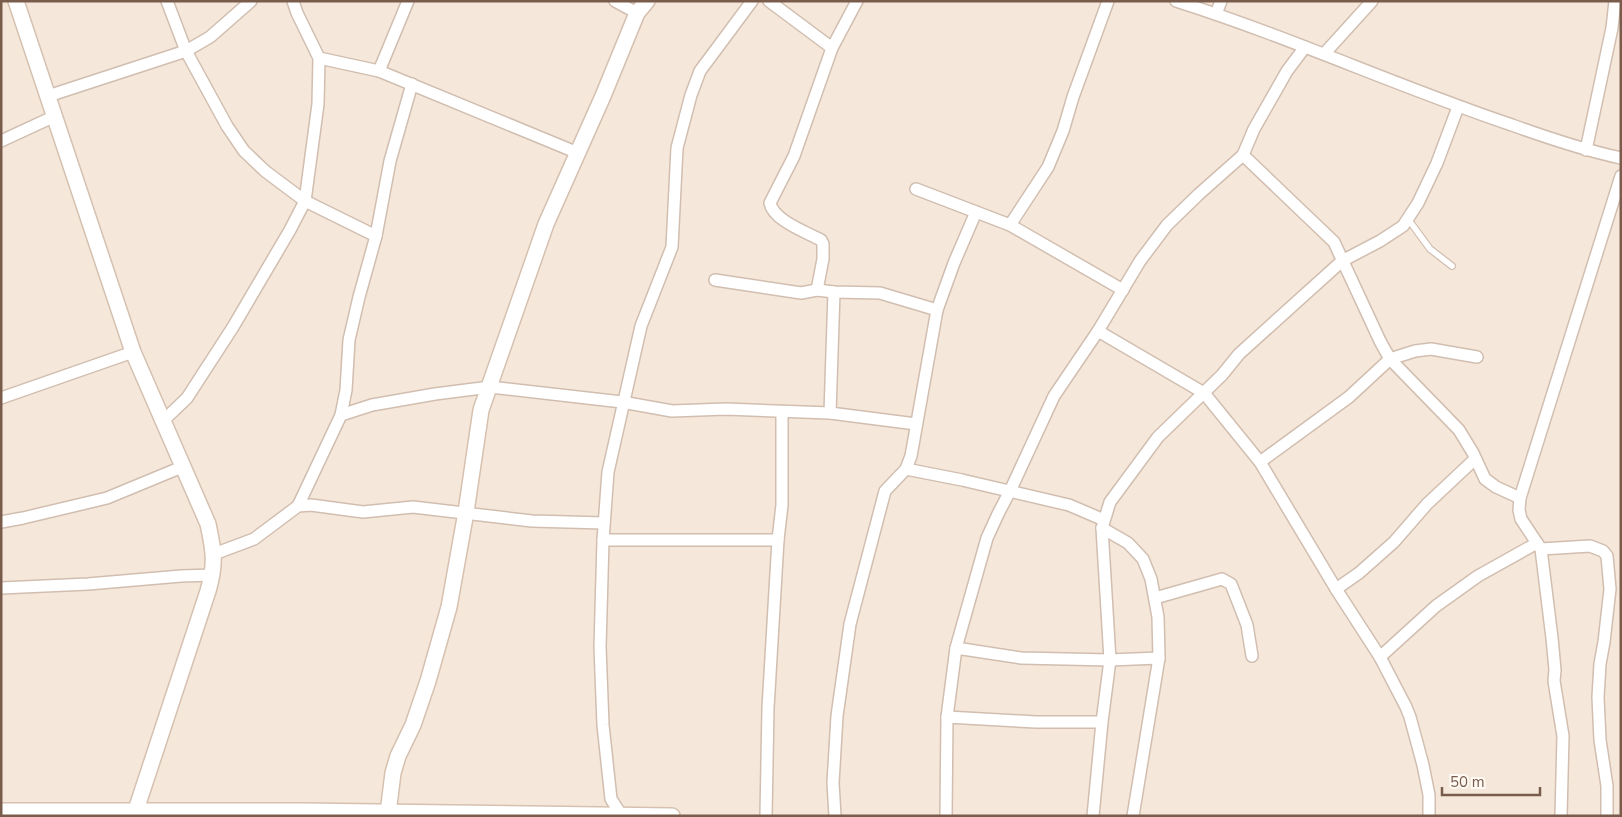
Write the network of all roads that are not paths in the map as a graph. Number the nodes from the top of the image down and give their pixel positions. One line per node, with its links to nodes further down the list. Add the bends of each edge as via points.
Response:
1 (16, 1): 24 (street)
2 (167, 1): 19 (street)
3 (251, 1): 19 (street, via 210,37)
4 (293, 1): 21 (street)
5 (408, 1): 22 (street)
6 (615, 1): 15 (street)
7 (752, 1): 53 (street, via 700,71 691,95 677,148 672,247 641,326)
8 (769, 1): 18 (street)
9 (857, 1): 18 (street)
10 (1108, 1): 37 (street, via 1048,167)
11 (1176, 1): 16 (street)
12 (1221, 1): 16 (street)
13 (1372, 1): 20 (street)
14 (1615, 1): 28 (street)
15 (642, 7): 29 (street)
16 (1216, 14): 17 (street)
17 (1305, 47): 20 (street); 30 (street, via 1287,71)
18 (832, 48): 42 (street, via 794,156 770,203 773,212 781,219 824,244)
19 (186, 51): 24 (street); 34 (street, via 244,151)
20 (1324, 54): 25 (street)
21 (319, 58): 22 (street); 34 (street, via 318,104)
22 (379, 71): 23 (street)
23 (412, 84): 29 (street); 38 (street, via 390,161)
24 (48, 96): 26 (street)
25 (1458, 107): 28 (street); 36 (street, via 1437,163)
26 (55, 116): 27 (street); 47 (street)
27 (1, 141)
28 (1586, 150): 31 (street)
29 (578, 153): 50 (street, via 546,224)
30 (1243, 155): 39 (street, via 1334,242); 43 (street, via 1167,225)
31 (1621, 158)
32 (1621, 176): 64 (street)
33 (916, 188): 35 (street)
34 (305, 201): 38 (street); 57 (street, via 233,327 187,398)
35 (976, 212): 37 (street); 45 (street)
36 (1408, 220): 39 (street, via 1396,232); 40 (lane, via 1430,249)
37 (1010, 225): 43 (street)
38 (376, 236): 56 (street, via 349,340)
39 (1342, 261): 49 (street); 51 (street, via 1239,354)
40 (1452, 266)
41 (714, 280): 42 (street, via 793,293)
42 (817, 290): 44 (street)
43 (1123, 290): 46 (street)
44 (834, 292): 45 (street, via 880,293); 55 (street)
45 (937, 310): 58 (street)
46 (1098, 331): 51 (street); 63 (street, via 1054,396)
47 (133, 352): 52 (street); 57 (street)
48 (1477, 357): 49 (street, via 1431,349)
49 (1390, 359): 59 (street, via 1459,430); 60 (street, via 1349,397)
50 (490, 387): 53 (street); 56 (street, via 372,405); 66 (street, via 481,410)
51 (1204, 393): 60 (street); 69 (street, via 1158,438 1110,502)
52 (1, 398)
53 (622, 402): 54 (street, via 672,411); 68 (street, via 608,472)
54 (782, 412): 55 (street); 71 (street, via 782,505)
55 (830, 413): 58 (street)
56 (341, 415): 65 (street)
57 (164, 420): 61 (street)
58 (916, 424): 62 (street)
59 (1475, 459): 64 (street, via 1485,479); 76 (street, via 1427,504 1394,542)
60 (1260, 462): 76 (street)
61 (182, 467): 67 (street, via 106,498); 73 (street, via 208,524)
62 (906, 469): 63 (street); 93 (street, via 885,491 850,624 837,716 833,783)
63 (1010, 491): 69 (street, via 1069,505); 79 (street, via 987,538)
64 (1520, 498): 72 (street, via 1521,519)
65 (298, 506): 66 (street, via 363,512 413,507); 73 (street, via 254,539)
66 (466, 512): 68 (street, via 532,521); 88 (street, via 449,607 428,681 398,756)
67 (1, 522)
68 (604, 523): 70 (street)
69 (1103, 524): 78 (street, via 1143,559); 83 (street)
70 (603, 540): 71 (street); 90 (street, via 600,647 603,724 611,799)
71 (778, 540): 92 (street, via 768,708)
72 (1539, 546): 77 (street, via 1590,546 1603,551); 81 (street, via 1478,576 1436,606); 98 (street, via 1562,736)
73 (214, 554): 74 (street)
74 (213, 575): 75 (street); 86 (street)
75 (1, 588)
76 (1336, 589): 81 (street)
77 (1615, 589): 99 (street, via 1600,664 1598,697)
78 (1155, 598): 80 (street, via 1222,579 1231,584 1247,625); 82 (street)
79 (956, 648): 83 (street, via 1021,658); 84 (street)
80 (1252, 656)
81 (1380, 657): 97 (street, via 1410,717 1429,795)
82 (1159, 658): 83 (street); 96 (street)
83 (1110, 660): 85 (street)
84 (947, 717): 85 (street); 94 (street)
85 (1102, 722): 95 (street)
86 (136, 810): 87 (street); 89 (street)
87 (1, 811)
88 (388, 813): 89 (street); 90 (street)
89 (303, 814)
90 (622, 815): 91 (street)
91 (672, 816)
92 (766, 816)
93 (835, 816)
94 (946, 816)
95 (1093, 816)
96 (1133, 816)
97 (1429, 816)
98 (1561, 816)
99 (1607, 816)

